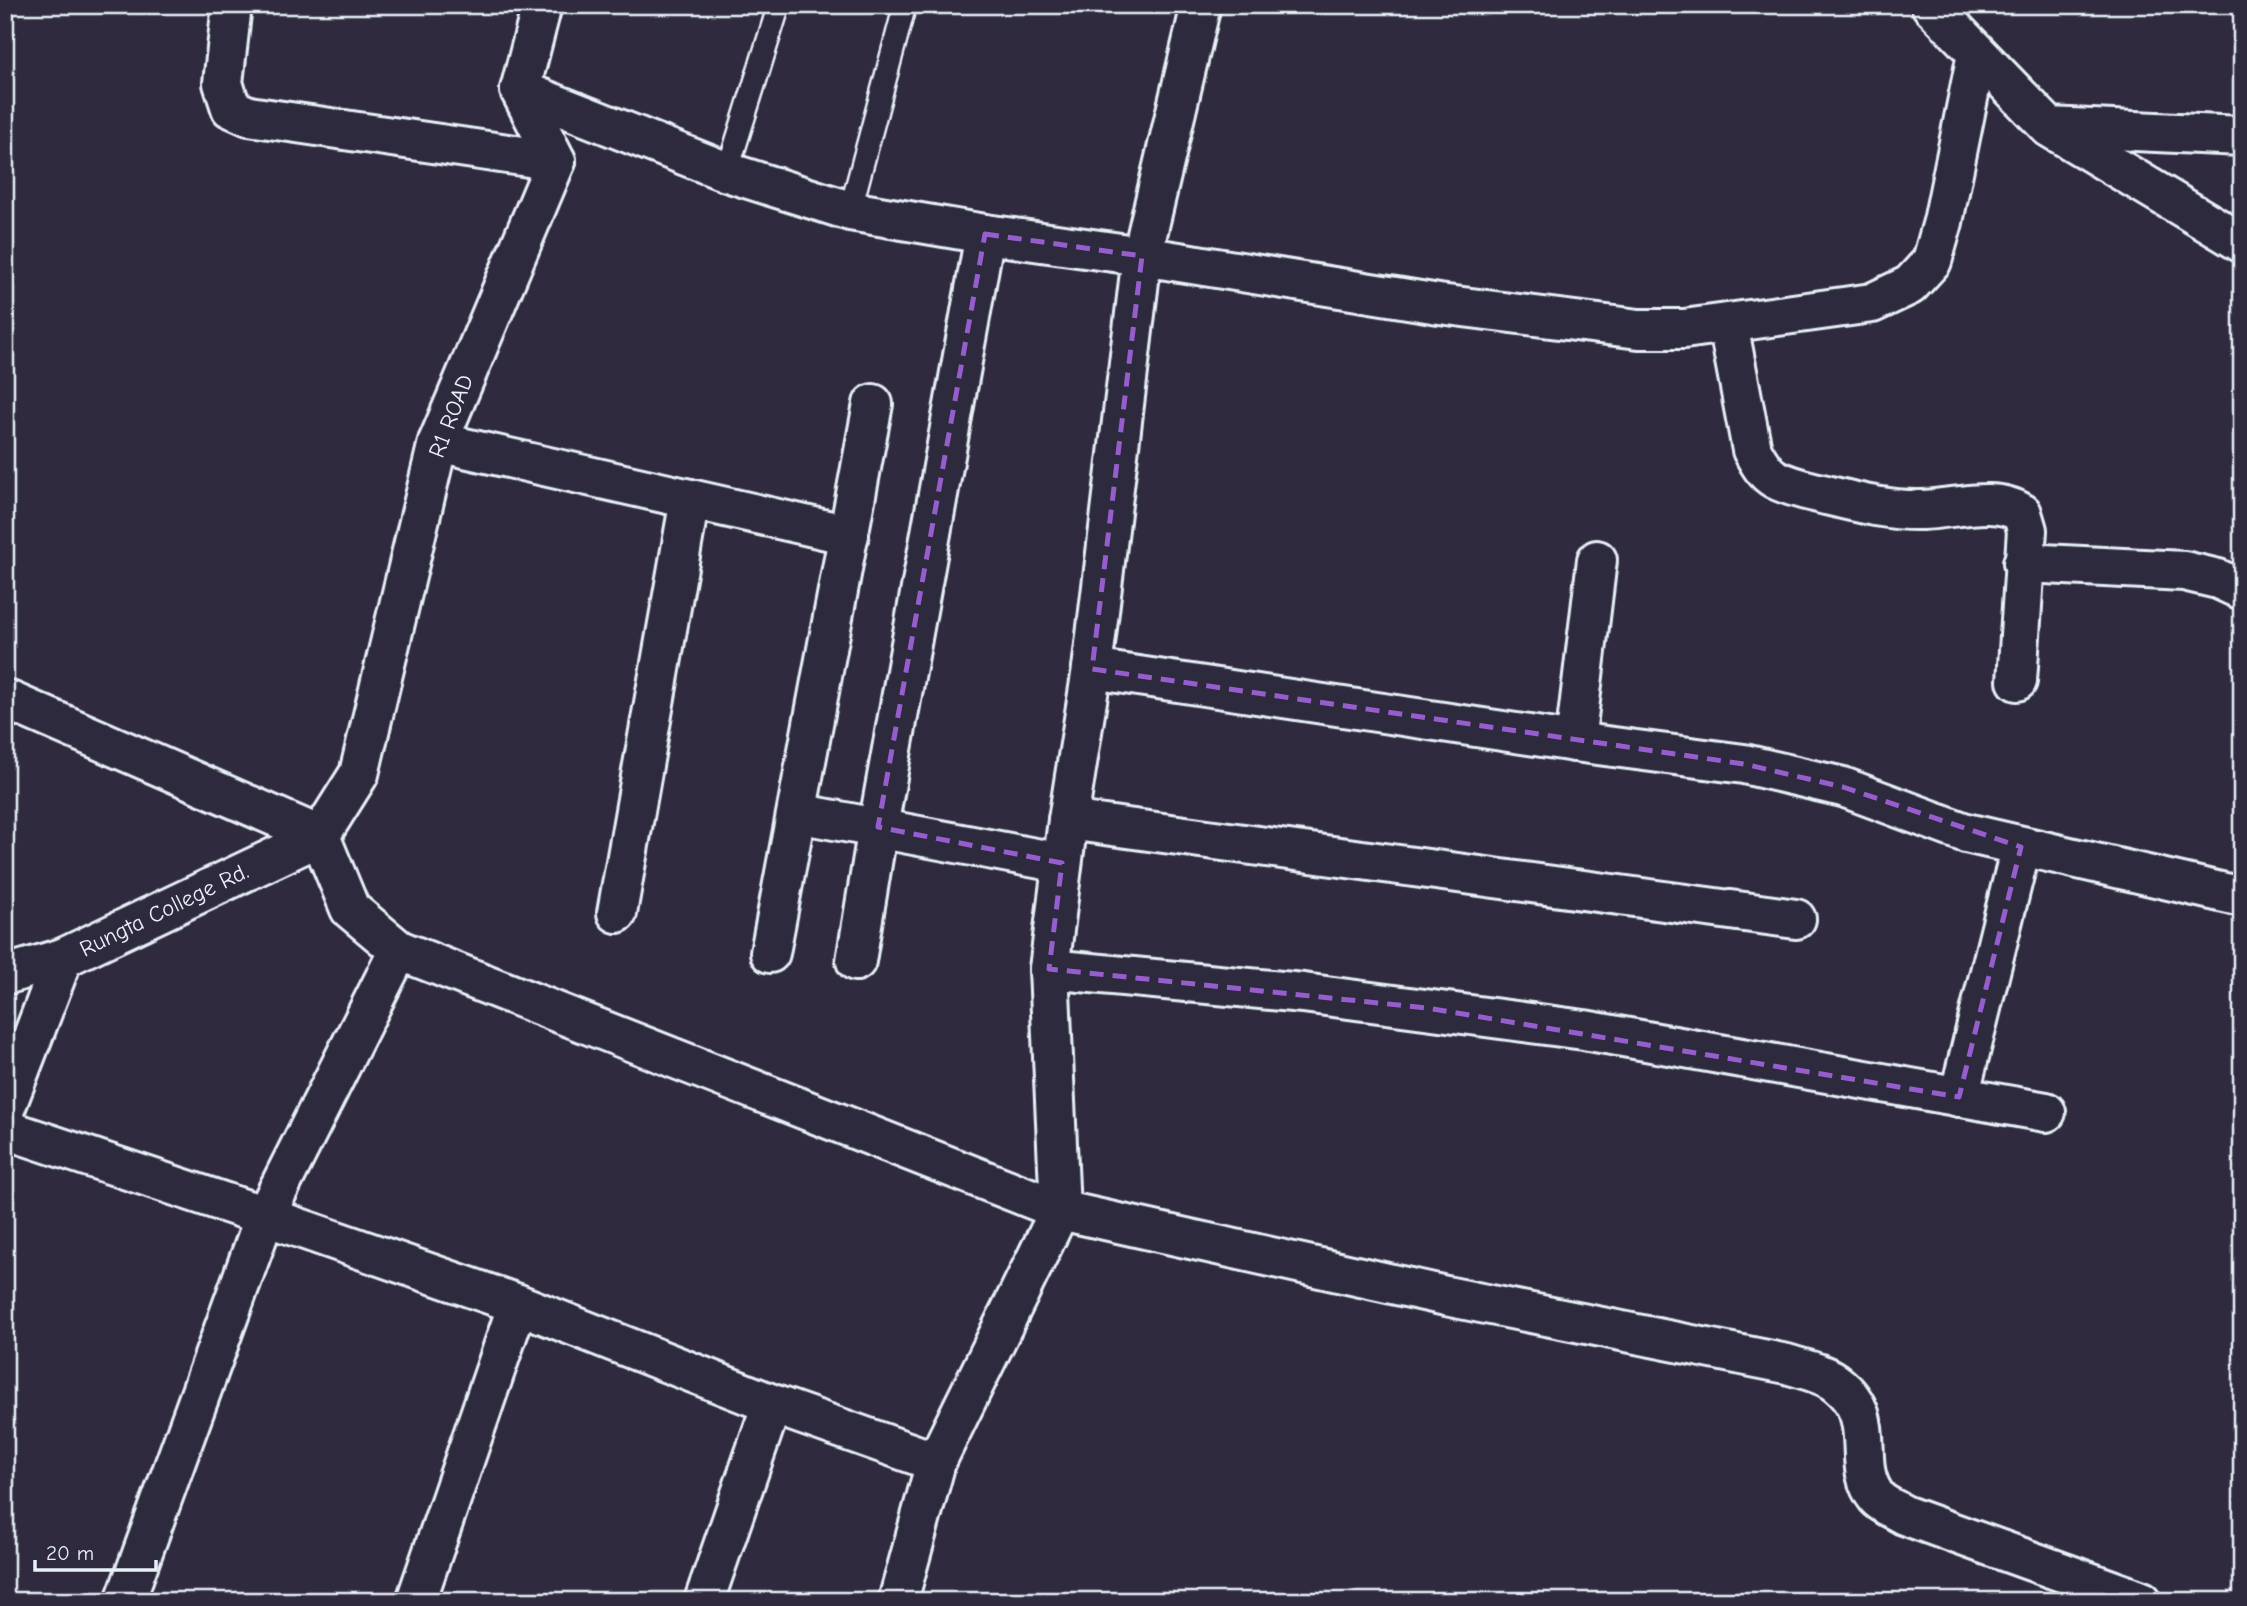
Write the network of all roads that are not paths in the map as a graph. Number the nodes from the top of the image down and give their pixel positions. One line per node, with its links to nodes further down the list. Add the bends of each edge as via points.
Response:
1 (232, 5): 11 (street, via 223,83 231,108 249,116)
2 (541, 5): 8 (street)
3 (779, 5): 12 (lane)
4 (905, 5): 13 (lane)
5 (1201, 5): 16 (street)
6 (1931, 5): 7 (street)
7 (1977, 54): 9 (street); 17 (street, via 1932,261 1910,285 1872,303)
8 (520, 90): 11 (street); 12 (street)
9 (2049, 127): 10 (street); 15 (street)
10 (2242, 136)
11 (556, 161): 19 (street, R1 ROAD)
12 (727, 173): 13 (street)
13 (850, 211): 14 (street)
14 (985, 234): 16 (street); 31 (street)
15 (2242, 243)
16 (1142, 256): 17 (street, via 1439,304 1639,329); 25 (street)
17 (1728, 324): 23 (street, via 1752,450 1773,478 1866,505 1902,510 2010,505 2022,513)
18 (873, 404): 21 (street)
19 (438, 442): 20 (street); 32 (street, R1 ROAD, via 359,774)
20 (690, 499): 21 (street); 36 (street)
21 (849, 536): 29 (street)
22 (1597, 560): 28 (street)
23 (2024, 563): 24 (street, via 2184,571); 26 (street)
24 (2242, 590)
25 (1092, 669): 28 (street); 30 (street)
26 (2018, 681)
27 (5, 699): 32 (street)
28 (1575, 742): 33 (street, via 1804,776 1966,833)
29 (797, 814): 31 (street); 39 (street)
30 (1068, 820): 34 (street); 37 (street)
31 (878, 827): 34 (street); 41 (street)
32 (320, 836): 38 (street, via 350,909); 40 (street, Rungta College Rd.)
33 (2021, 847): 35 (street); 44 (street)
34 (1062, 863): 42 (street)
35 (2242, 897)
36 (617, 913)
37 (1796, 919)
38 (399, 950): 48 (street); 49 (street)
39 (771, 953)
40 (63, 958): 43 (street, Rungta College Rd.); 45 (street)
41 (856, 961)
42 (1049, 969): 44 (street, via 1480,1015); 48 (street)
43 (5, 975)
44 (1959, 1097): 46 (street)
45 (5, 1109)
46 (2046, 1112)
47 (5, 1129): 49 (street)
48 (1060, 1210): 52 (street); 57 (street, via 1446,1296 1787,1364 1835,1381 1851,1397 1863,1420 1865,1471 1877,1499 1904,1516)
49 (265, 1216): 50 (street); 53 (street)
50 (518, 1304): 51 (street); 54 (street)
51 (772, 1404): 52 (street); 55 (street)
52 (936, 1462): 56 (street)
53 (125, 1601)
54 (416, 1601)
55 (704, 1601)
56 (898, 1601)
57 (2142, 1601)

